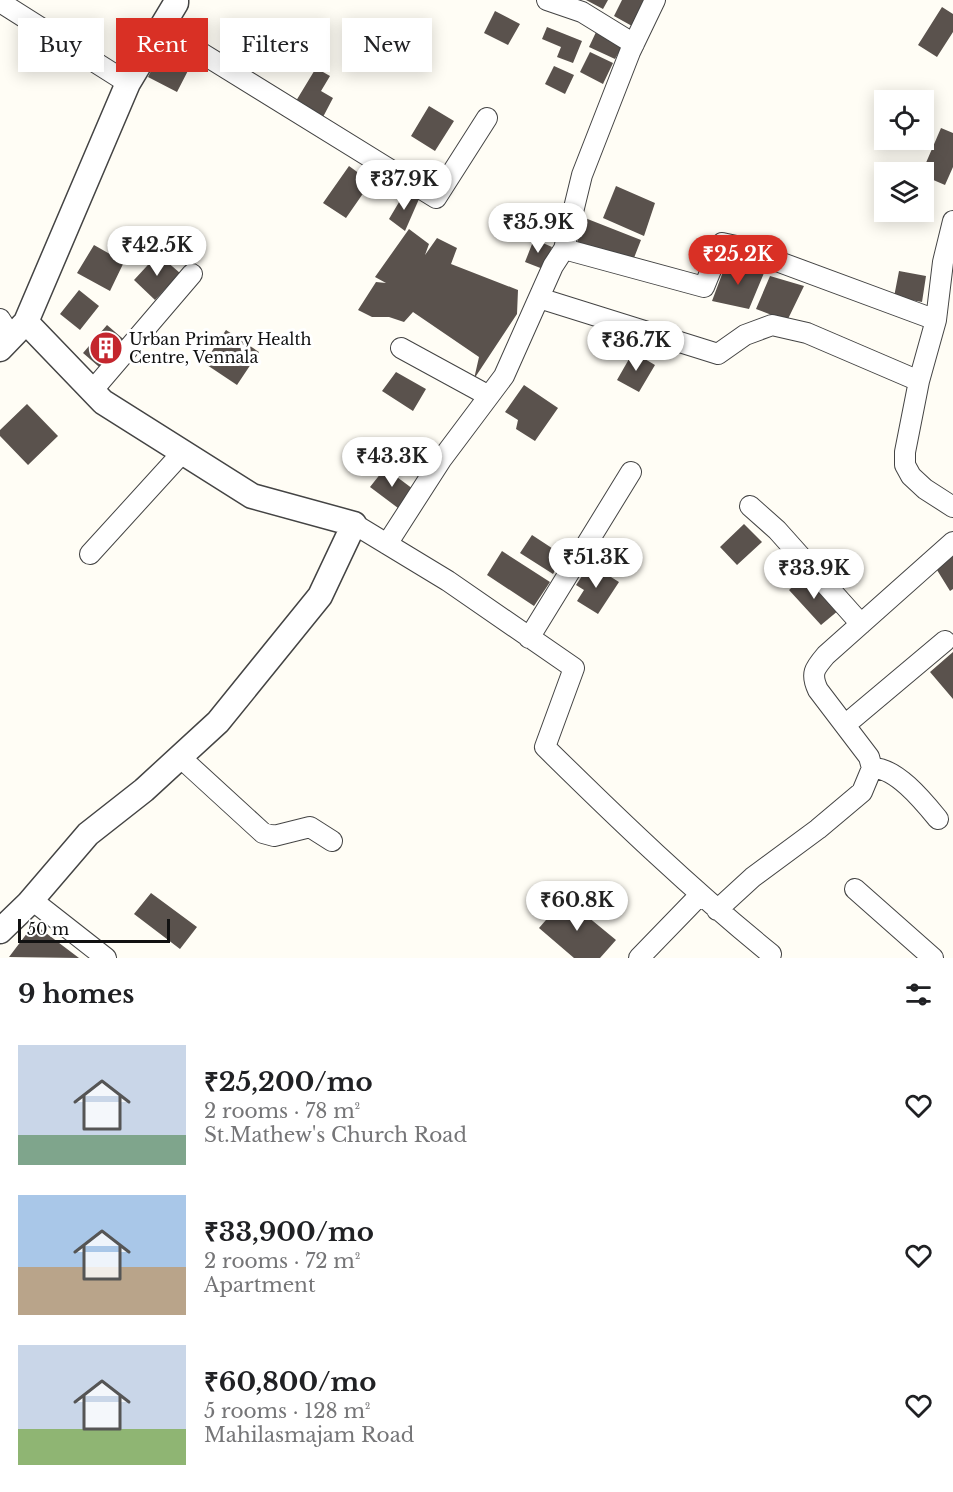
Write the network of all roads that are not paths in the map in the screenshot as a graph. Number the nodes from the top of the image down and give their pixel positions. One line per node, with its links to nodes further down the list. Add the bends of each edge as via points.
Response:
1 (176, 0): 5 (street)
2 (547, 0): 6 (street, via 582,12)
3 (655, 0): 6 (street)
4 (0, 2): 9 (street)
5 (166, 18)
6 (634, 44): 12 (street, via 582,175)
7 (208, 57): 10 (street, via 436,198)
8 (135, 72): 9 (street)
9 (128, 83): 16 (street)
10 (487, 118)
11 (953, 221): 15 (street)
12 (564, 249): 14 (street); 15 (street, via 704,287 722,243)
13 (192, 274): 19 (street)
14 (539, 298): 18 (street, via 718,354 745,335 772,325 807,333); 20 (street, via 504,376)
15 (936, 320): 18 (street)
16 (9, 332): 19 (street)
17 (401, 348): 20 (street)
18 (919, 381): 24 (street, via 905,465 925,489)
19 (92, 391): 21 (street)
20 (489, 396): 27 (street, via 441,460)
21 (182, 453): 25 (street, via 252,496); 28 (street)
22 (631, 472): 30 (street)
23 (750, 506): 29 (street, via 777,530)
24 (953, 507)
25 (354, 524): 27 (street); 33 (street, via 320,596 218,722)
26 (953, 542): 29 (street)
27 (387, 544): 30 (street, via 448,581)
28 (90, 554)
29 (861, 624): 32 (street, via 815,668 813,680)
30 (529, 639): 38 (street, via 574,668 545,747)
31 (945, 641): 32 (street)
32 (845, 725): 34 (street, via 869,757)
33 (180, 757): 36 (street, via 263,833 274,836 310,827); 39 (street, via 88,834)
34 (872, 768): 35 (street, via 903,782); 40 (street, via 862,792)
35 (938, 819)
36 (332, 840)
37 (855, 889): 45 (street)
38 (700, 895): 40 (street); 44 (street)
39 (32, 900): 41 (street); 43 (street)
40 (717, 910): 42 (street)
41 (0, 931)
42 (771, 954)
43 (106, 958)
44 (639, 958)
45 (933, 958)

